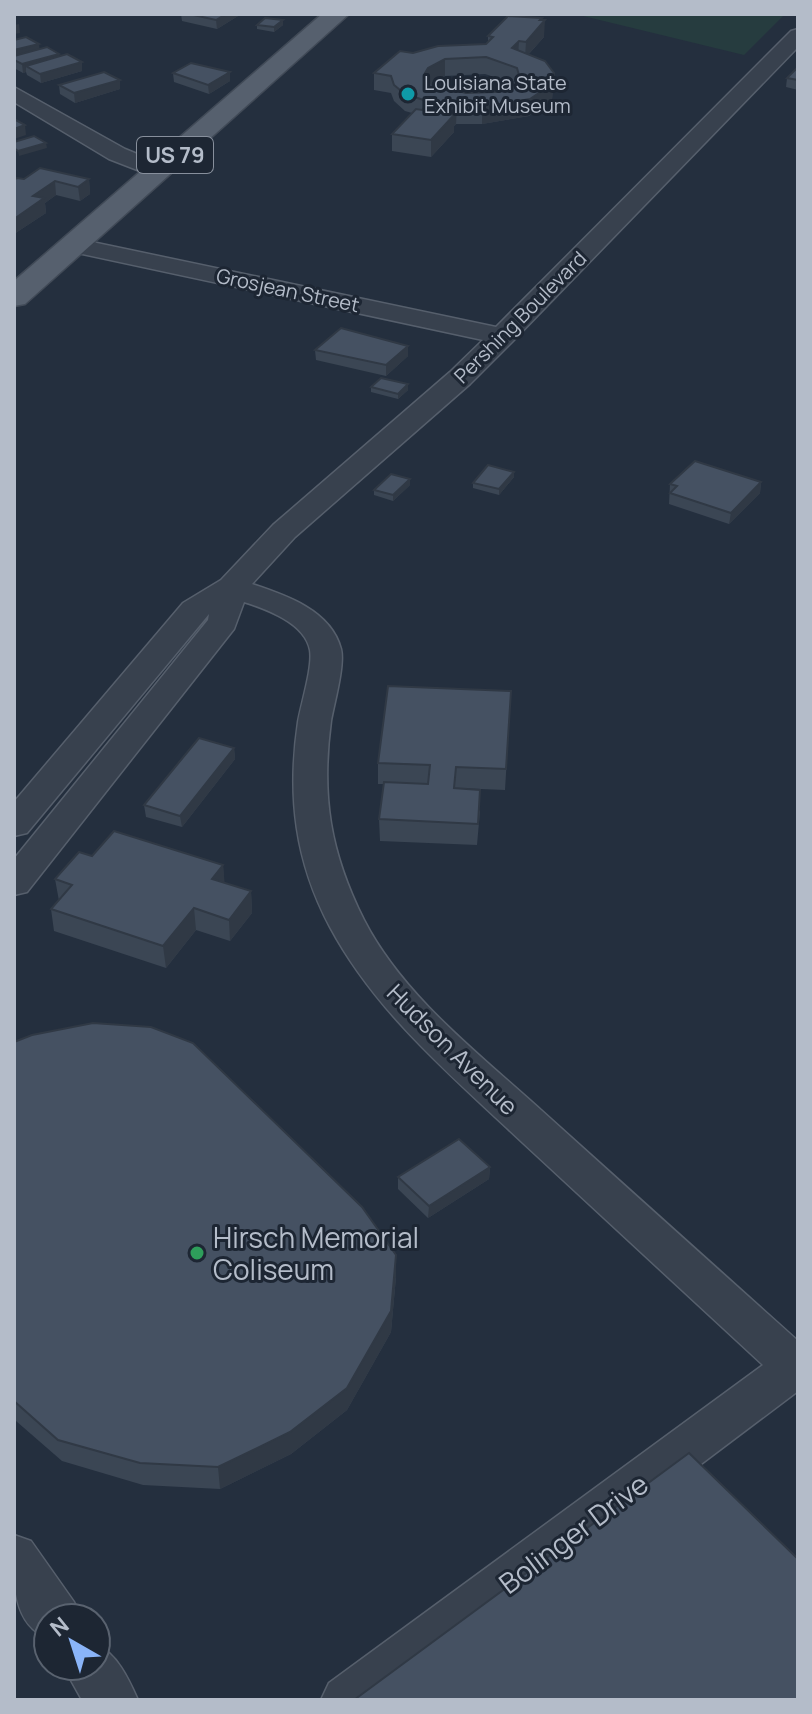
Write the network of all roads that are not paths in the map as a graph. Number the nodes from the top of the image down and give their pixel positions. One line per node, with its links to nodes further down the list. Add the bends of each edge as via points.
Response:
1 (337, 14): 4 (main road, US 79)
2 (798, 35): 7 (street, Pershing Boulevard)
3 (14, 94): 4 (street, via 117,154)
4 (158, 171): 5 (main road, US 79)
5 (73, 245): 6 (main road, US 79); 7 (street, Grosjean Street)
6 (18, 288)
7 (503, 336): 8 (street, Pershing Boulevard, via 284,531)
8 (232, 587): 9 (street, Pershing Boulevard, via 194,610); 10 (street, Pershing Boulevard, via 223,622); 11 (street, Hudson Avenue, via 308,620 326,651 309,763 309,807 328,885 358,945 416,1018)
9 (14, 825)
10 (14, 883)
11 (797, 1367): 16 (street, Bolinger Drive)
12 (14, 1557): 13 (street)
13 (45, 1602)
14 (100, 1682): 15 (street)
15 (112, 1700)
16 (347, 1700)

